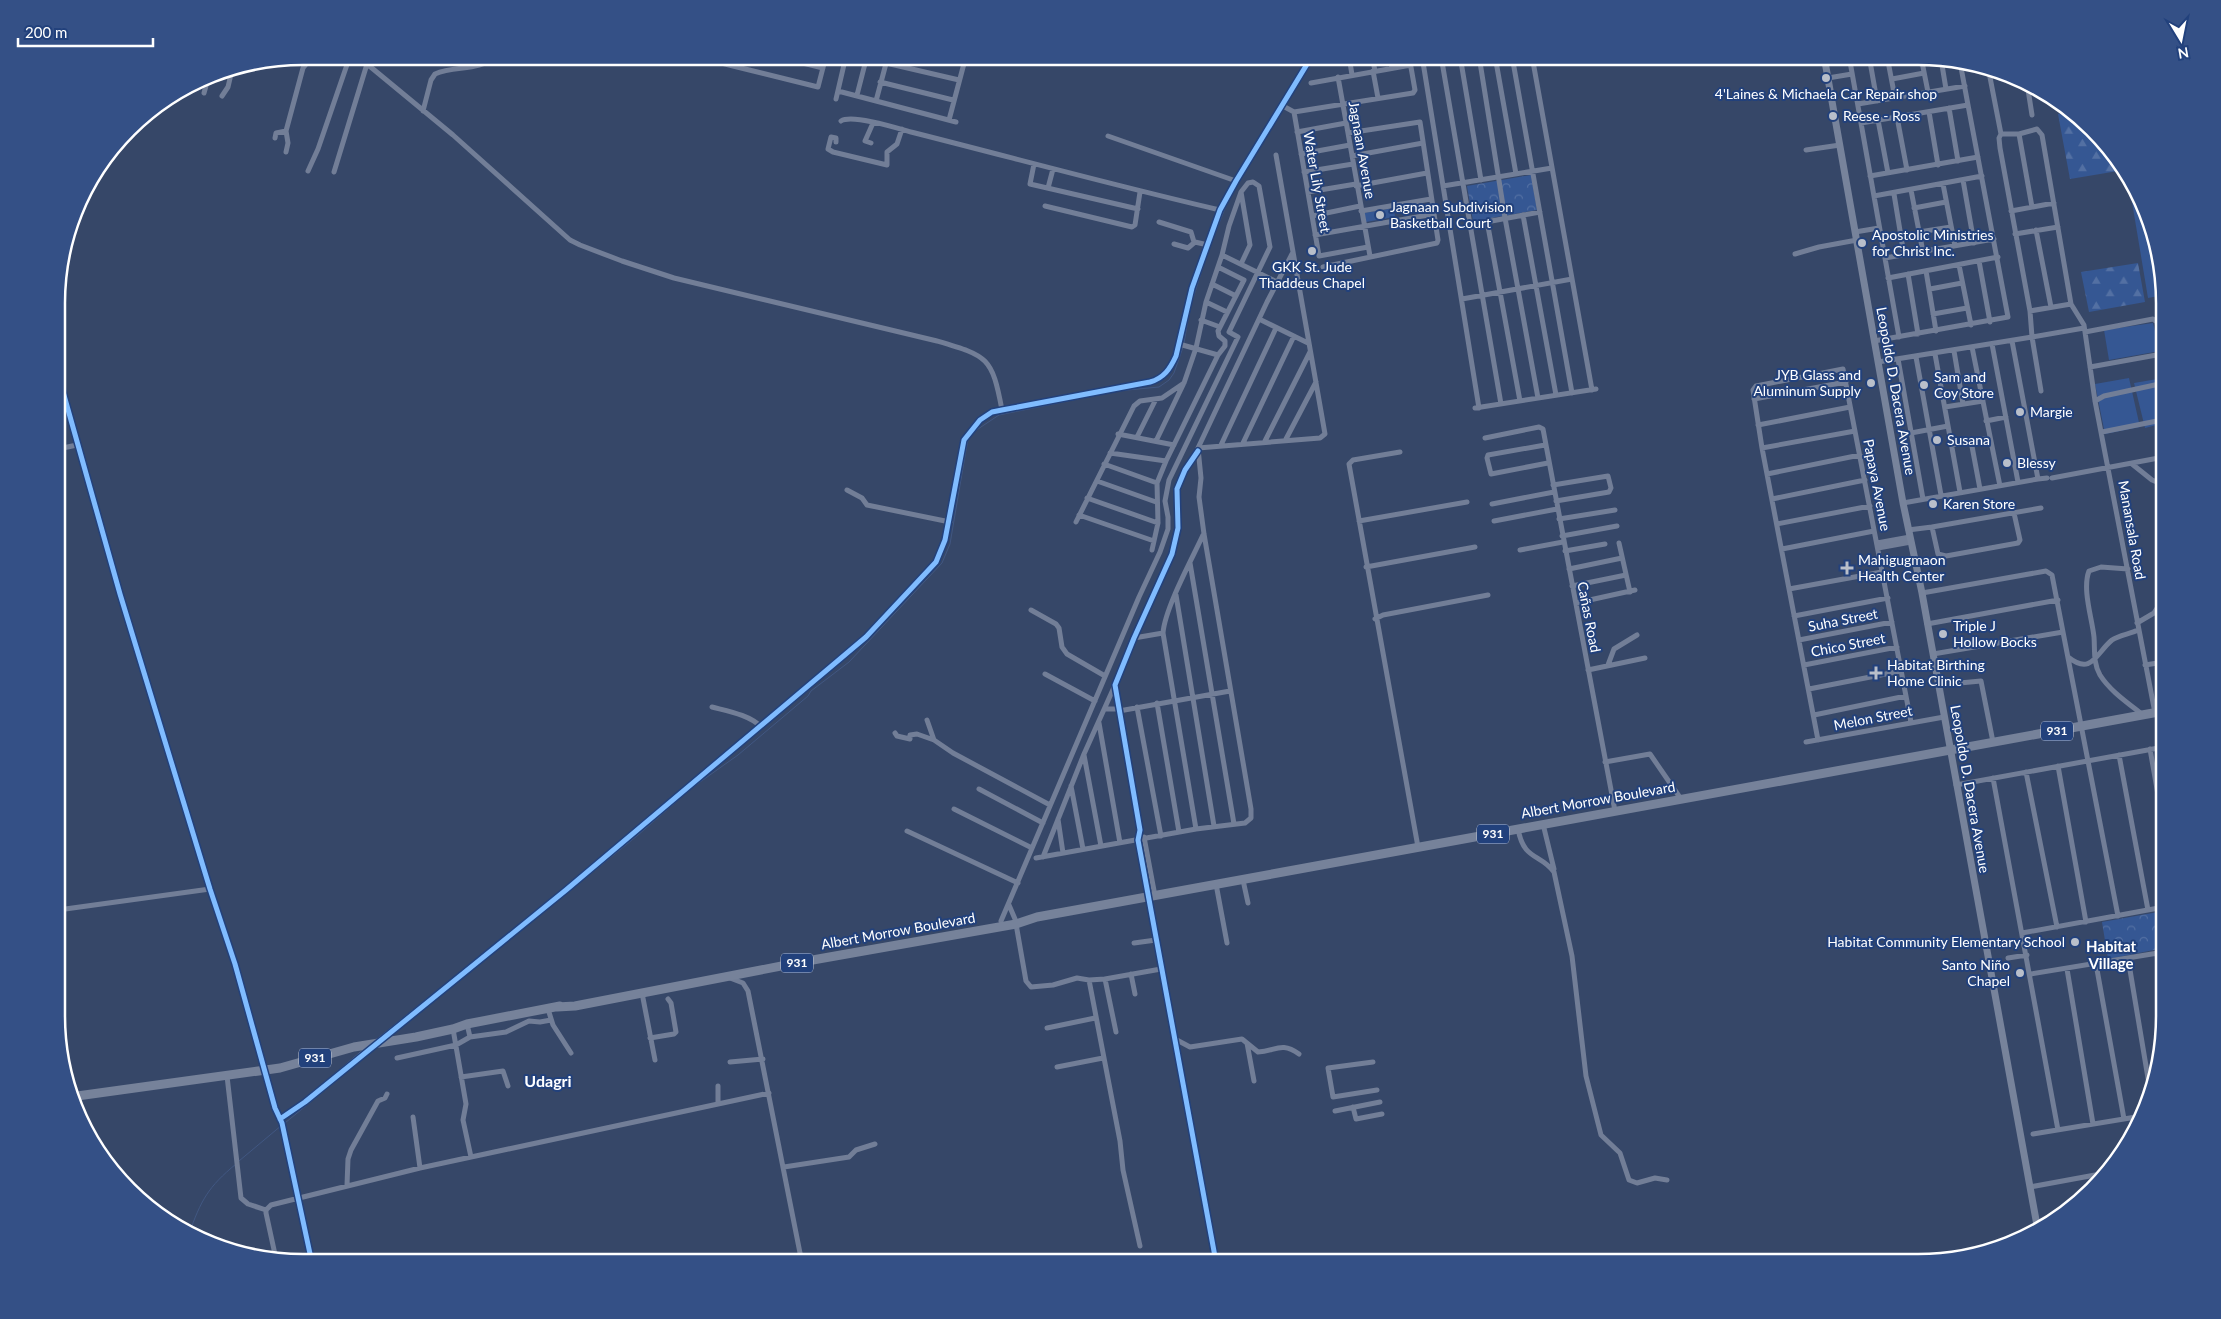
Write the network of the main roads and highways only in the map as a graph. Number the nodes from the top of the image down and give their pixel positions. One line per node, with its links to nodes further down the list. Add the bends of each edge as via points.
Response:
1 (1826, 65): 3 (main road, Leopoldo D. Dacera Avenue)
2 (2156, 713): 3 (highway, Albert Morrow Boulevard / 931)
3 (1949, 750): 4 (highway, Albert Morrow Boulevard / 931); 7 (main road, Leopoldo D. Dacera Avenue)
4 (1016, 921): 5 (highway, Albert Morrow Boulevard / 931); 5 (highway, Albert Morrow Boulevard / 931, via 1000,921 767,964)
5 (552, 1008): 6 (highway, Albert Morrow Boulevard / 931, via 341,1050 265,1071)
6 (79, 1096)
7 (2036, 1222)

